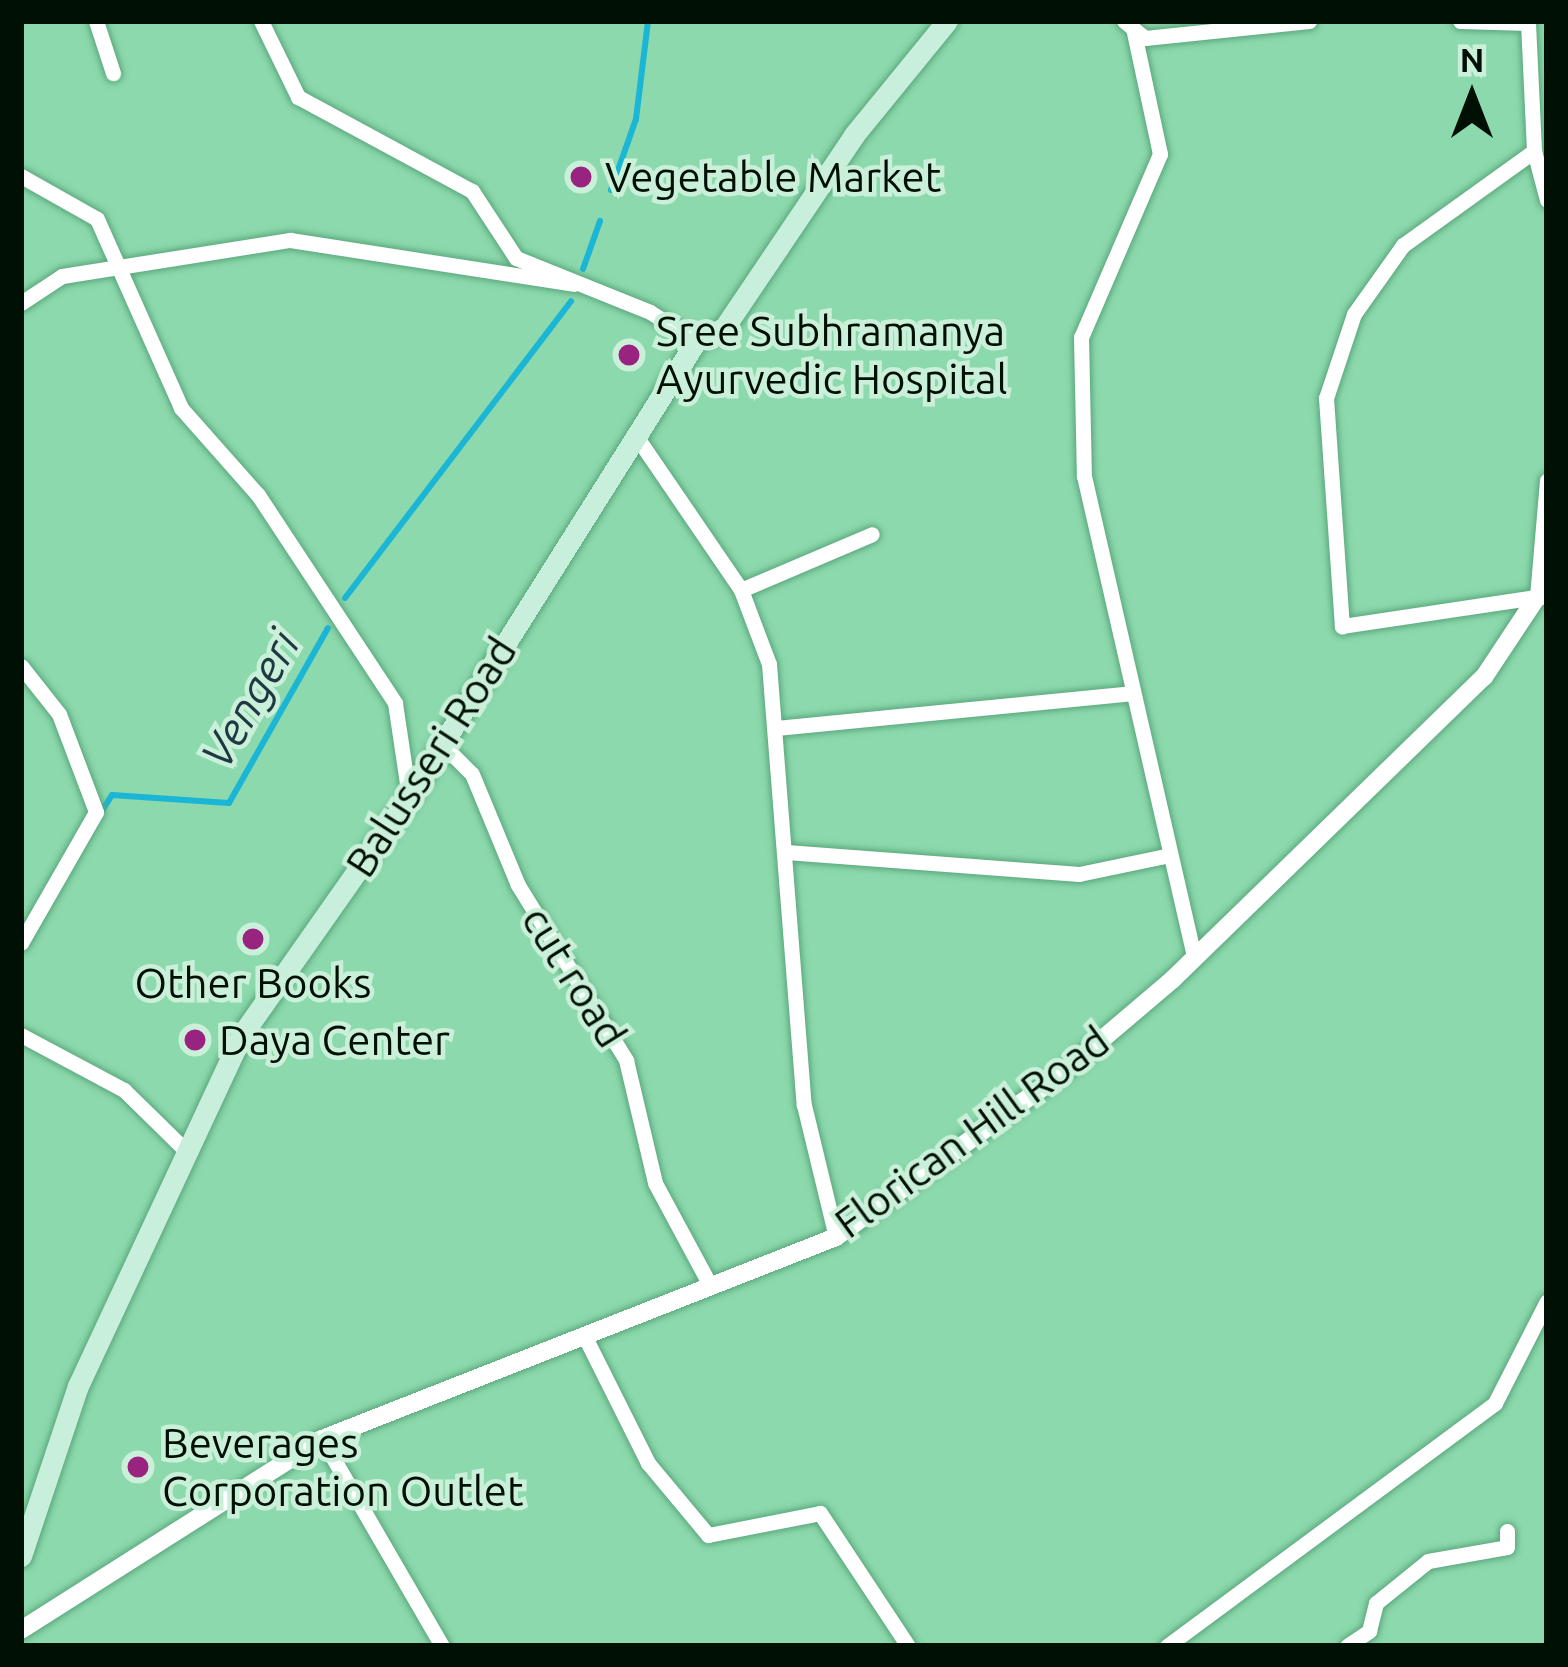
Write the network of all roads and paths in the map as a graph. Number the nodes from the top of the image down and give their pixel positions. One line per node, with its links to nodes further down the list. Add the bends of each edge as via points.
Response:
1 (96, 21): 8 (street)
2 (261, 21): 13 (street, via 298,97 435,164 472,190 517,258)
3 (1309, 21): 7 (street, via 1145,38)
4 (1460, 21): 5 (street)
5 (1527, 22): 9 (street)
6 (941, 23): 15 (main road, Balusseri Road, via 724,328)
7 (1128, 25): 22 (street, via 1160,154 1081,338 1084,476)
8 (113, 73)
9 (1534, 152): 11 (street); 20 (street, via 1403,245 1354,314 1326,398 1342,626)
10 (21, 176): 12 (street, via 97,219)
11 (1547, 200)
12 (115, 266): 13 (street, via 290,240); 14 (street, via 62,276); 25 (street, via 182,408 258,495 395,703)
13 (574, 284): 15 (street, via 650,312)
14 (21, 303)
15 (696, 340): 16 (main road, Balusseri Road)
16 (636, 436): 19 (street); 24 (main road, Balusseri Road)
17 (1547, 481): 20 (street)
18 (872, 533): 19 (street)
19 (741, 590): 23 (street, via 770,664)
20 (1542, 596): 29 (street, Florican Hill Road, via 1484,676)
21 (21, 666): 28 (street, via 59,714 96,812)
22 (1131, 693): 23 (street); 27 (street)
23 (776, 728): 26 (street)
24 (442, 744): 25 (main road, Balusseri Road); 33 (street, cut road, via 472,774 518,885 626,1060 655,1183)
25 (409, 797): 31 (main road, Balusseri Road, via 242,1036)
26 (786, 852): 27 (street, via 1079,874); 32 (street, via 804,1105)
27 (1170, 856): 29 (street)
28 (21, 943)
29 (1194, 958): 32 (street, Florican Hill Road, via 1060,1075)
30 (21, 1035): 31 (street, via 124,1090)
31 (188, 1152): 38 (main road, Balusseri Road, via 78,1386)
32 (836, 1237): 33 (street, Florican Hill Road)
33 (711, 1287): 35 (street, Florican Hill Road)
34 (1547, 1300): 42 (street, via 1495,1402)
35 (585, 1337): 36 (street, Florican Hill Road); 41 (street, via 649,1463 708,1535 820,1514)
36 (322, 1439): 39 (street, Florican Hill Road); 40 (street)
37 (1508, 1531): 43 (street, via 1508,1547 1428,1561 1376,1603 1369,1630)
38 (21, 1556)
39 (21, 1630)
40 (442, 1646)
41 (908, 1646)
42 (1167, 1646)
43 (1347, 1646)

